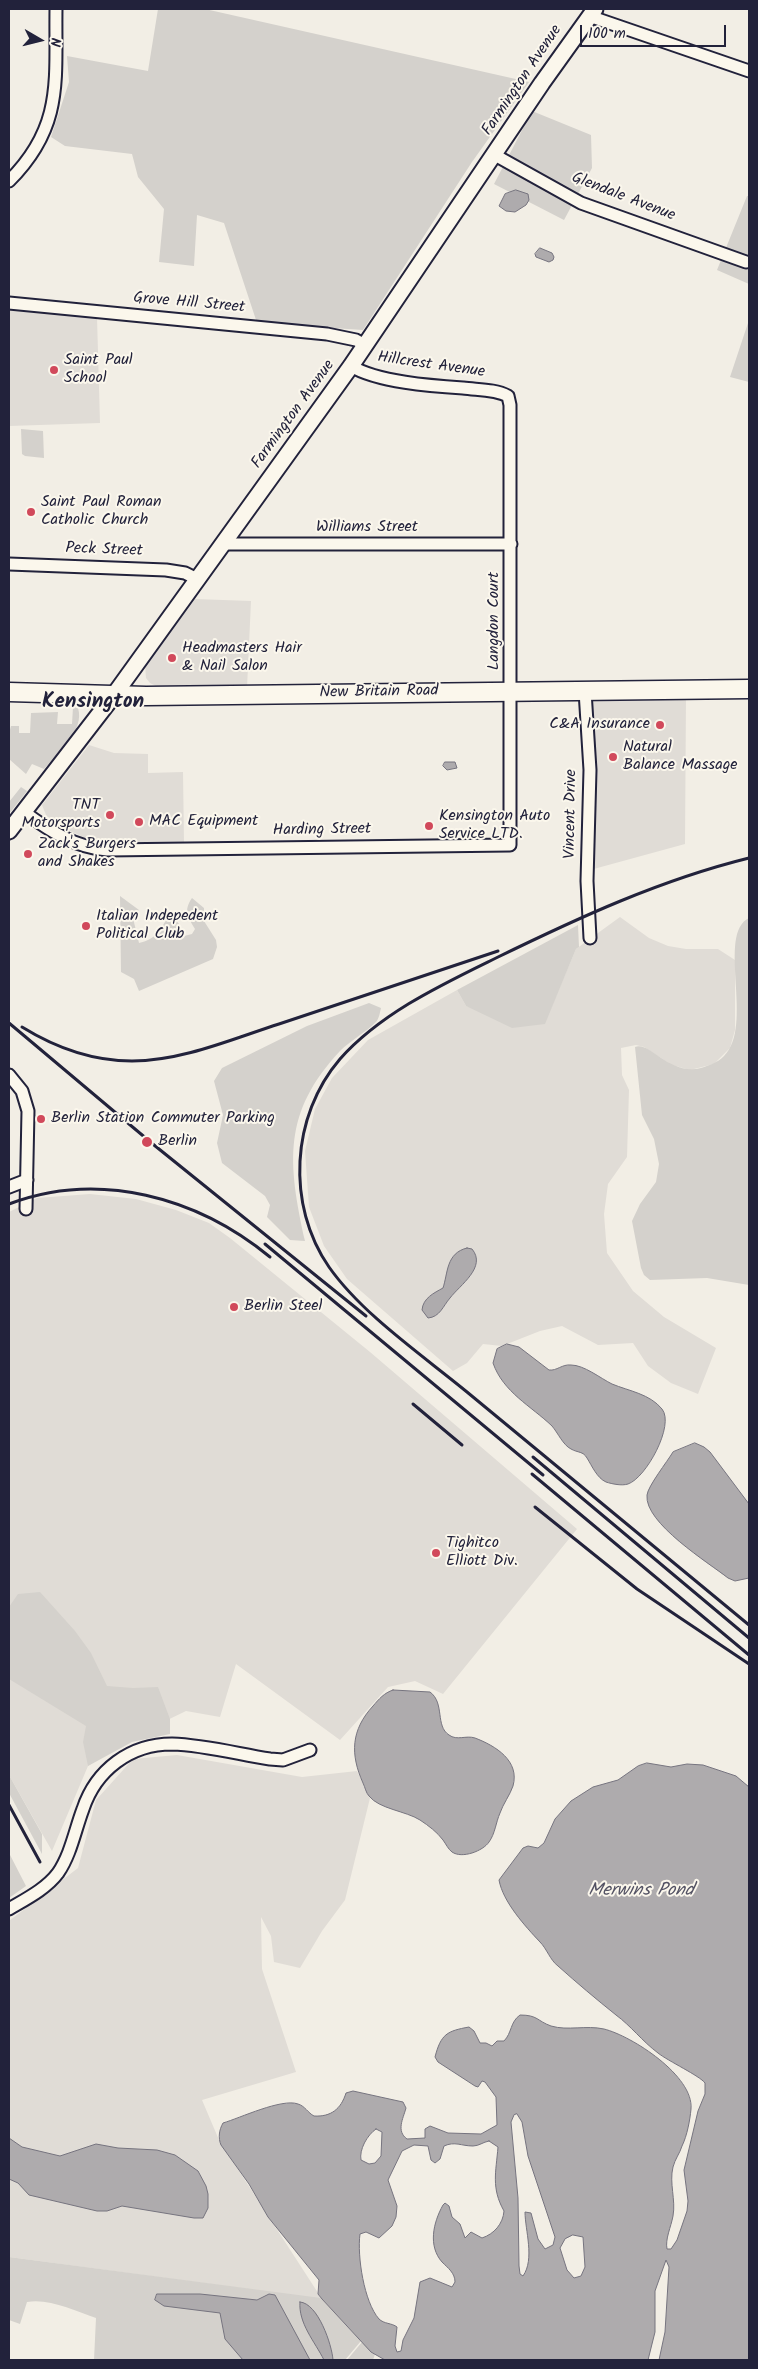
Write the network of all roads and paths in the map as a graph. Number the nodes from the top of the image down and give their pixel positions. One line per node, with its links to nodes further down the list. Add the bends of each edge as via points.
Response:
1 (56, 9): 5 (street, via 55,88 50,116 35,150)
2 (592, 13): 3 (street); 4 (main road, Farmington Avenue)
3 (749, 71)
4 (494, 154): 6 (street, Glendale Avenue, via 581,203); 8 (main road, Farmington Avenue)
5 (9, 180)
6 (746, 262)
7 (9, 303): 8 (street, Grove Hill Street, via 327,334)
8 (365, 345): 9 (main road, Farmington Avenue)
9 (351, 366): 10 (street, Hillcrest Avenue, via 370,375 500,392); 11 (main road, Farmington Avenue)
10 (508, 396): 12 (street, Langdon Court)
11 (223, 544): 12 (street, Williams Street); 14 (main road, Farmington Avenue)
12 (511, 544): 18 (street, Langdon Court)
13 (9, 564): 14 (street, Peck Street, via 166,570)
14 (198, 579): 19 (main road, Farmington Avenue)
15 (749, 689): 16 (main road, New Britain Road)
16 (585, 691): 18 (main road, New Britain Road); 23 (street, Vincent Drive, via 590,770 587,880)
17 (9, 692): 19 (main road, New Britain Road)
18 (511, 692): 19 (main road, New Britain Road); 22 (street, Langdon Court)
19 (114, 695): 20 (main road, Farmington Avenue)
20 (24, 812): 21 (main road, Farmington Avenue); 22 (street, Harding Street, via 66,840 92,849)
21 (9, 831)
22 (510, 845)
23 (590, 938)
24 (9, 1075): 25 (street, via 22,1091 27,1106)
25 (27, 1180): 26 (street); 27 (street)
26 (9, 1187)
27 (26, 1209)
28 (310, 1750): 29 (street, via 283,1760 172,1744 142,1748 128,1755 114,1764 93,1786 59,1871)
29 (9, 1909)

